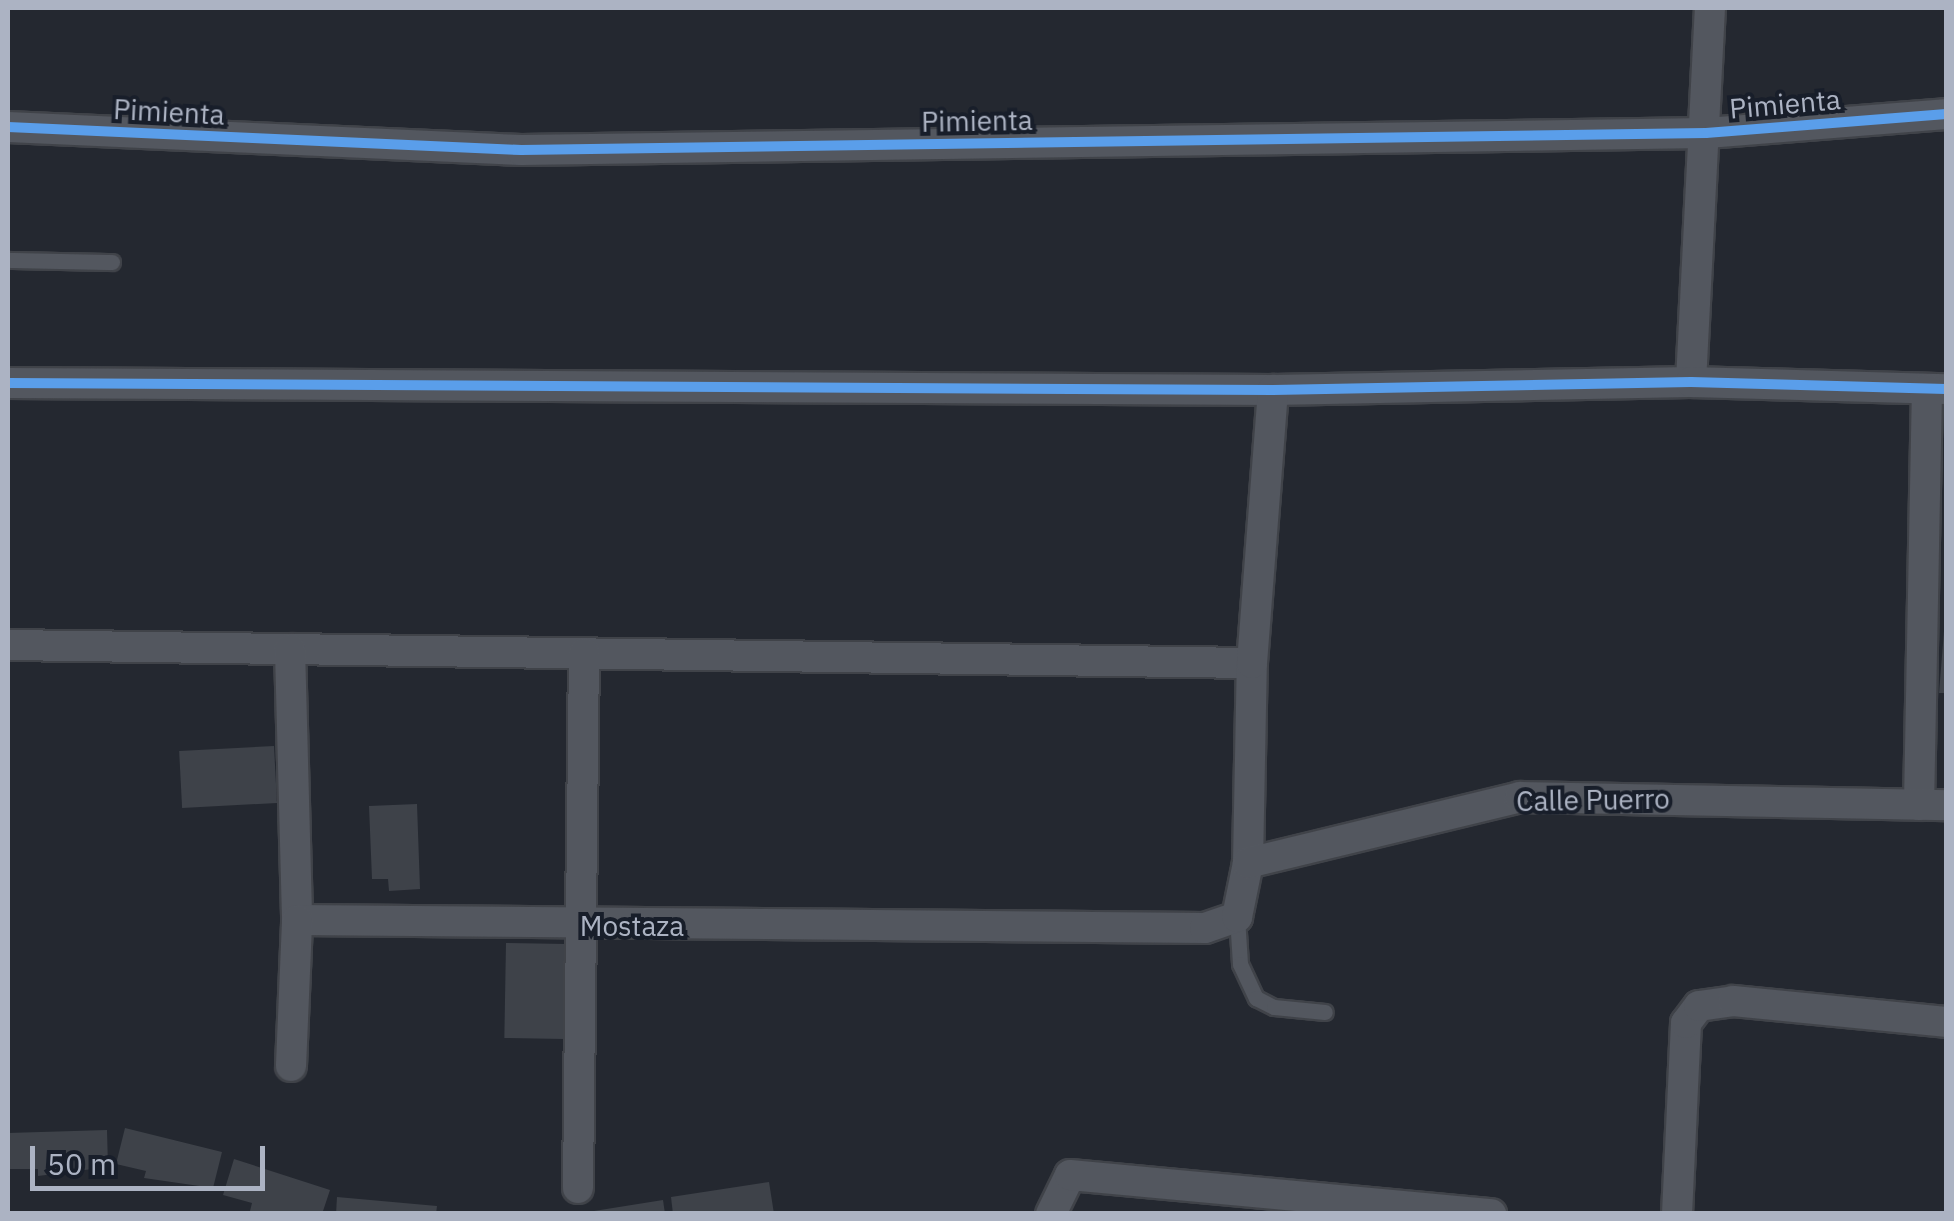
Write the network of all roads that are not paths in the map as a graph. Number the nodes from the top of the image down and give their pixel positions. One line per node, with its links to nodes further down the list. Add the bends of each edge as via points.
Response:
1 (1710, 8): 4 (street)
2 (1946, 114): 4 (street, Pimienta)
3 (8, 127): 4 (street, Pimienta, via 521,150)
4 (1706, 133): 7 (street)
5 (8, 260): 6 (lane)
6 (112, 262)
7 (1692, 382): 9 (street); 10 (street)
8 (8, 383): 10 (street)
9 (1937, 389): 15 (street)
10 (1273, 390): 14 (street)
11 (8, 644): 12 (street)
12 (290, 649): 13 (street); 18 (street)
13 (584, 653): 14 (street); 19 (street)
14 (1252, 663): 16 (street)
15 (1933, 805): 16 (street, Calle Puerro, via 1520,797)
16 (1248, 863): 17 (street)
17 (1237, 917): 19 (street, Mostaza, via 1205,928); 20 (lane, via 1240,964 1256,998 1274,1007)
18 (297, 920): 19 (street, Mostaza); 22 (street)
19 (577, 926): 23 (street)
20 (1325, 1012)
21 (1946, 1022): 26 (street, via 1733,1001 1699,1006 1686,1022)
22 (290, 1066)
23 (578, 1188)
24 (1051, 1214): 25 (street, via 1070,1174)
25 (1491, 1214)
26 (1677, 1214)

